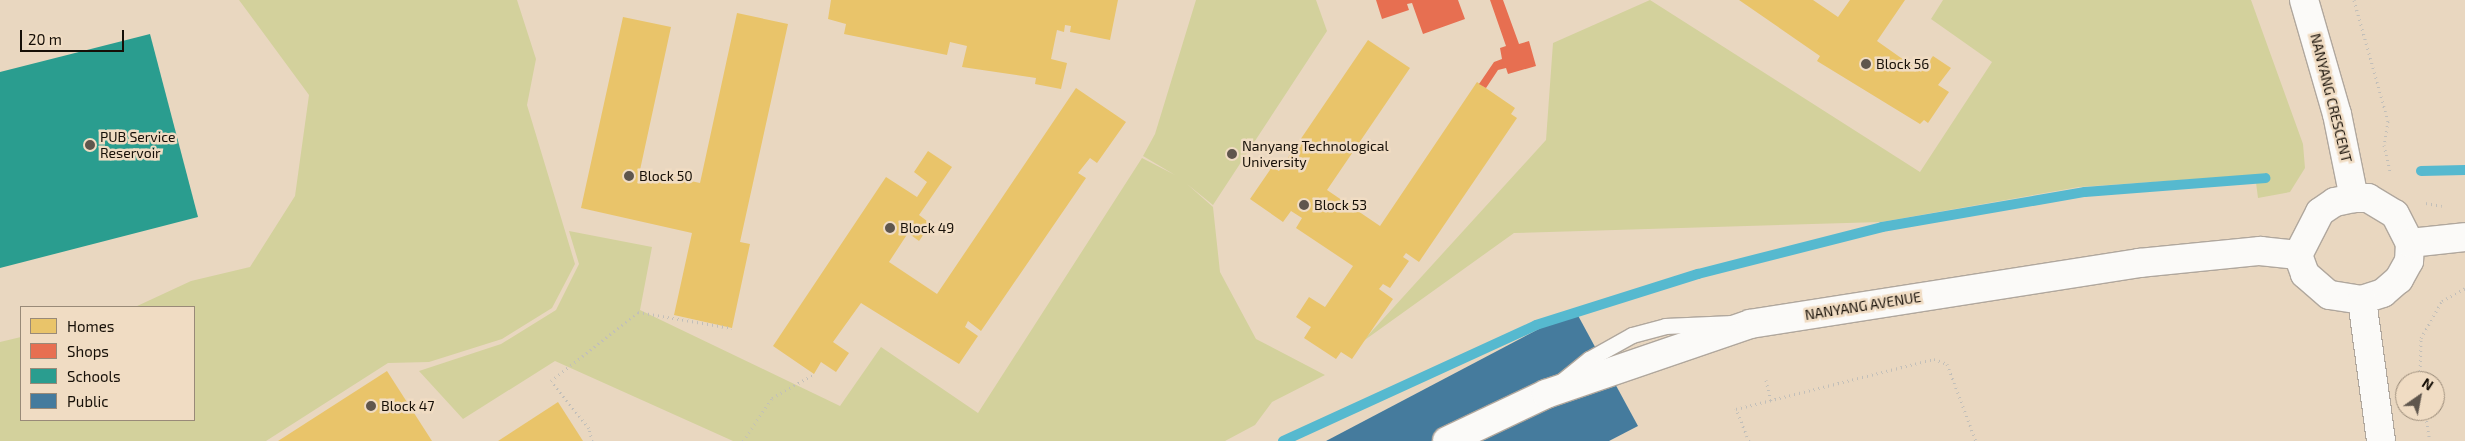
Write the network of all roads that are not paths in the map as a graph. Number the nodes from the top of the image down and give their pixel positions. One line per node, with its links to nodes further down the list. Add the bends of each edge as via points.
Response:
1 (2304, 0): 2 (street, NANYANG CRESCENT, via 2337,114)
2 (2354, 198): 4 (street, via 2368,198 2395,214); 5 (street, via 2320,212)
3 (2465, 236): 4 (street)
4 (2410, 243): 6 (street, via 2409,260 2399,279 2383,293)
5 (2298, 255): 6 (street, via 2305,274 2329,295); 7 (street, NANYANG AVENUE, via 2260,251 2139,264 1750,324 1546,394)
6 (2362, 300): 8 (street)
7 (1447, 441)
8 (2381, 441)

